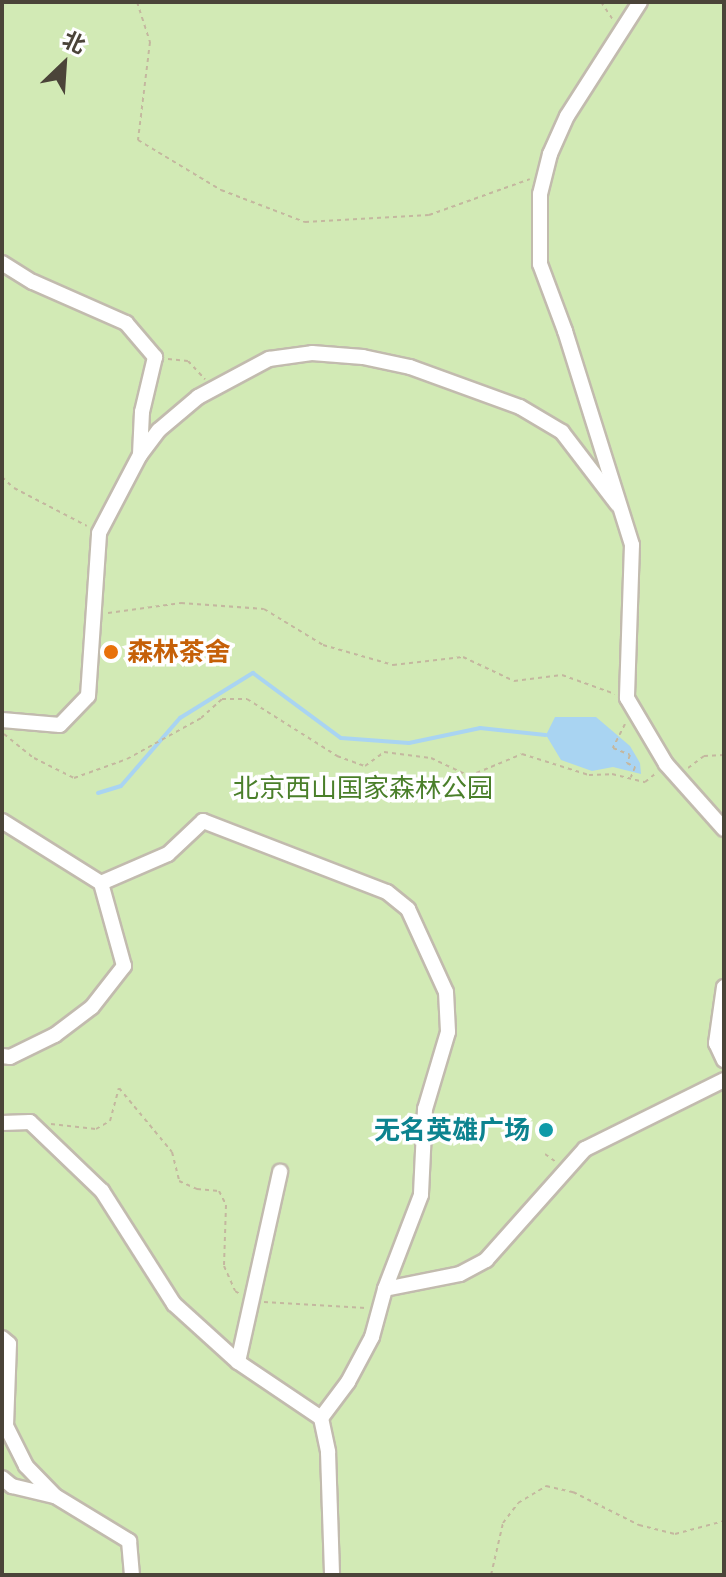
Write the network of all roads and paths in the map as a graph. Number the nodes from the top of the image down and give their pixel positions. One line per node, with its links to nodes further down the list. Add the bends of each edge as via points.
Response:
1 (137, 2): 5 (path, via 150,42 138,140 221,190 305,222 429,215)
2 (601, 2): 4 (path)
3 (640, 2): 4 (lane)
4 (624, 30): 5 (lane, via 567,116)
5 (545, 173): 11 (lane, via 540,264)
6 (2, 263): 7 (lane, via 126,323)
7 (155, 357): 8 (path, via 188,361 203,379); 9 (lane, via 142,412)
8 (230, 378): 9 (lane, via 159,430); 11 (lane, via 269,359 312,353 410,367 520,407 562,432)
9 (140, 455): 12 (lane)
10 (2, 477): 12 (path)
11 (617, 504): 14 (lane, via 632,545)
12 (99, 533): 13 (lane)
13 (95, 614): 14 (path, via 181,603 264,609 323,645 393,665 463,657 514,681 562,675); 15 (lane, via 88,696 60,725)
14 (627, 698): 19 (lane)
15 (2, 720)
16 (625, 723): 21 (path, via 613,748 630,755 627,763 635,767)
17 (2, 733): 21 (path, via 34,758 74,778 127,759 201,718 222,699 247,699 337,756 365,766 384,752 431,758 469,776 522,754 589,775)
18 (724, 755): 20 (path, via 704,756)
19 (666, 764): 20 (lane); 21 (path, via 645,782)
20 (677, 776): 23 (lane)
21 (630, 778)
22 (2, 821): 24 (lane)
23 (724, 829)
24 (101, 883): 26 (lane, via 124,966 92,1007 55,1035); 32 (lane, via 168,854 203,821 387,892 408,909 446,992 448,1032 425,1109 421,1195)
25 (724, 987): 27 (lane, via 716,1043)
26 (2, 1056)
27 (724, 1060)
28 (724, 1080): 32 (lane, via 585,1149 486,1260 460,1274)
29 (30, 1122): 30 (lane); 33 (path, via 96,1129 110,1121 119,1088 172,1152 179,1181 219,1191 226,1205 224,1266 235,1291); 36 (lane, via 102,1191 174,1304)
30 (2, 1123)
31 (280, 1172): 33 (lane)
32 (385, 1289): 34 (lane)
33 (251, 1302): 34 (path); 36 (lane)
34 (379, 1309): 37 (lane, via 372,1337)
35 (2, 1338): 39 (lane, via 9,1344 6,1426 26,1466)
36 (238, 1362): 37 (lane)
37 (321, 1418): 42 (lane, via 328,1452)
38 (2, 1478): 39 (lane, via 12,1486)
39 (55, 1496): 41 (lane, via 129,1541)
40 (724, 1521): 43 (path, via 675,1534 639,1525 573,1492 546,1486 518,1503 503,1523)
41 (132, 1575)
42 (332, 1575)
43 (491, 1575)

